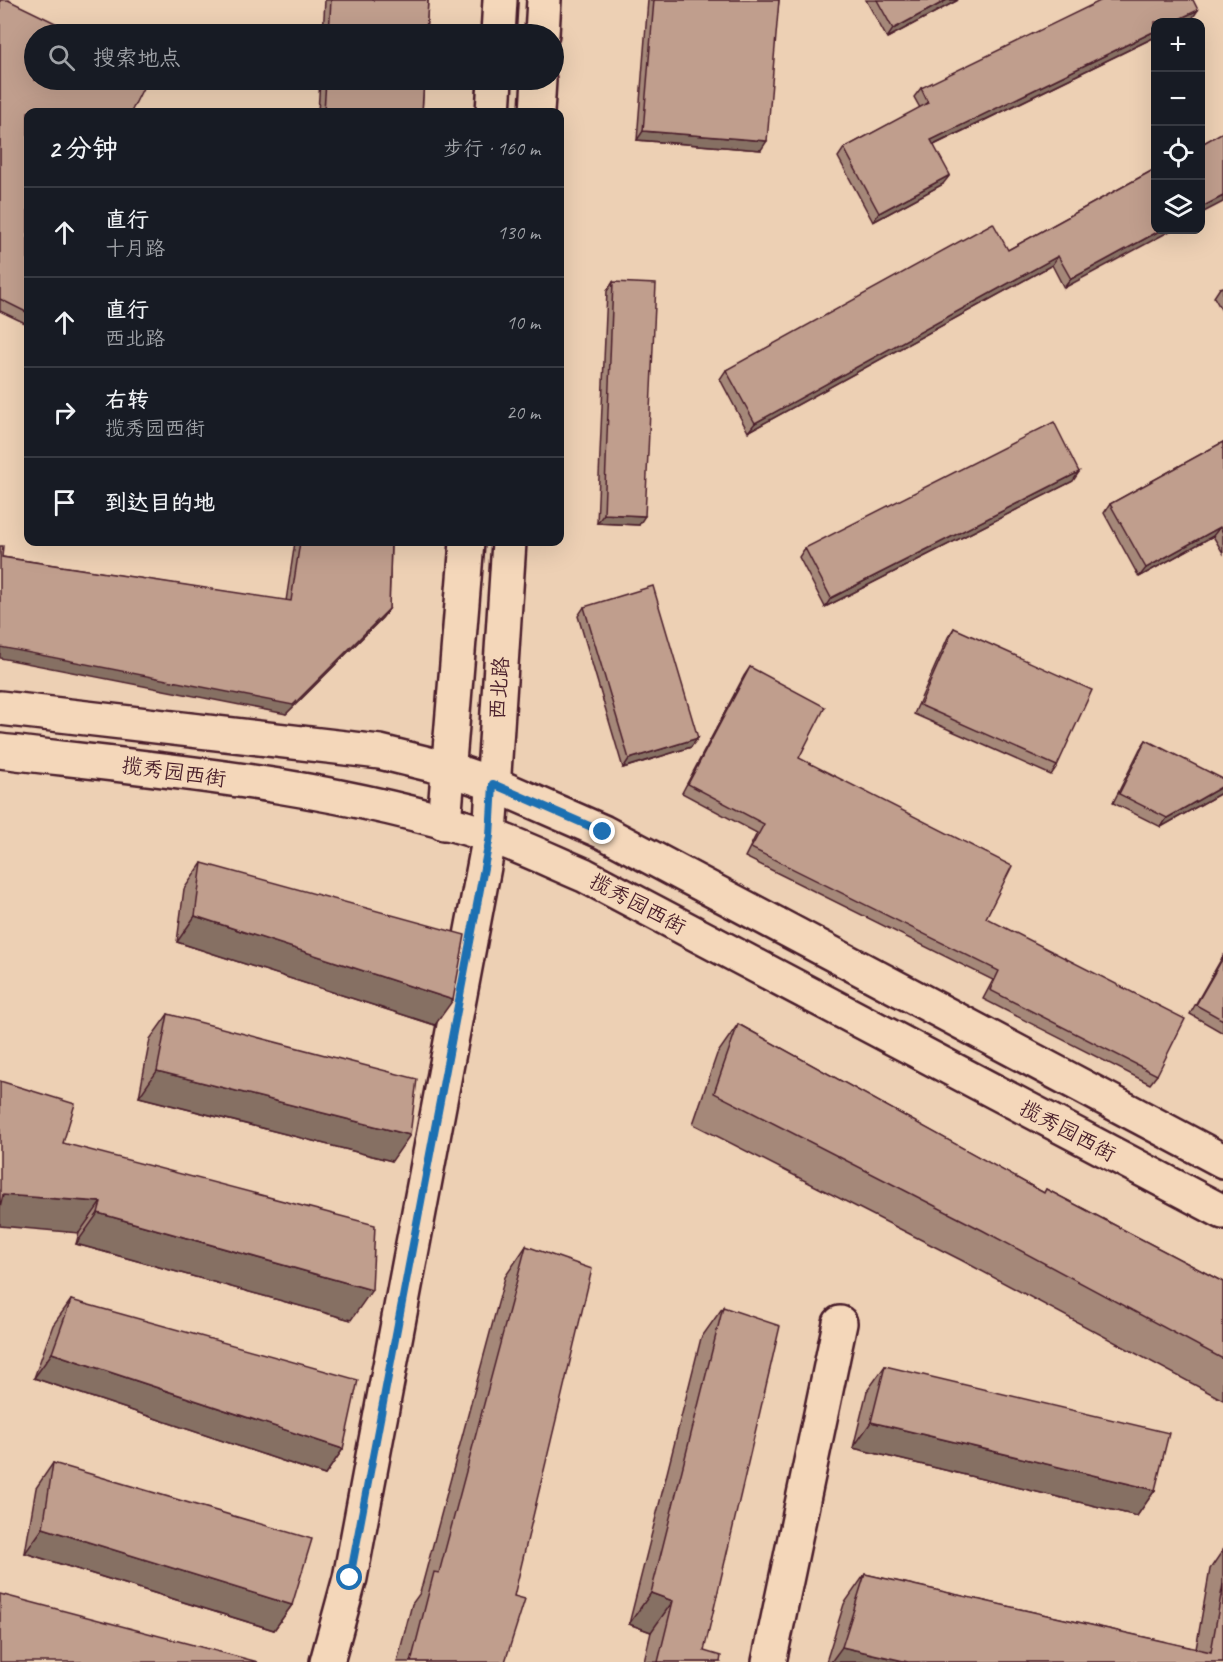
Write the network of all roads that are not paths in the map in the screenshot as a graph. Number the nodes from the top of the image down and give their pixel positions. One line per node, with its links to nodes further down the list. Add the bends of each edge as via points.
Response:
1 (500, 0): 3 (street)
2 (544, 0): 4 (street)
3 (499, 24)
4 (543, 24)
5 (494, 90): 7 (street)
6 (538, 90): 8 (street)
7 (493, 108)
8 (537, 108)
9 (467, 546): 13 (street, 西北路)
10 (509, 546): 14 (street, 西北路)
11 (0, 708): 13 (street, 揽秀园西街, via 380,752)
12 (0, 751): 15 (street, 揽秀园西街, via 179,771 349,799)
13 (449, 769): 14 (street, 揽秀园西街); 15 (street, 西北路)
14 (493, 784): 16 (street, 西北路); 17 (street, 揽秀园西街, via 603,832)
15 (444, 822): 16 (street, 揽秀园西街)
16 (490, 836): 18 (street, 揽秀园西街, via 584,875); 20 (street, 西北路, via 350,1578)
17 (1223, 1161)
18 (1223, 1212)
19 (840, 1323): 21 (street)
20 (327, 1662)
21 (769, 1662)

